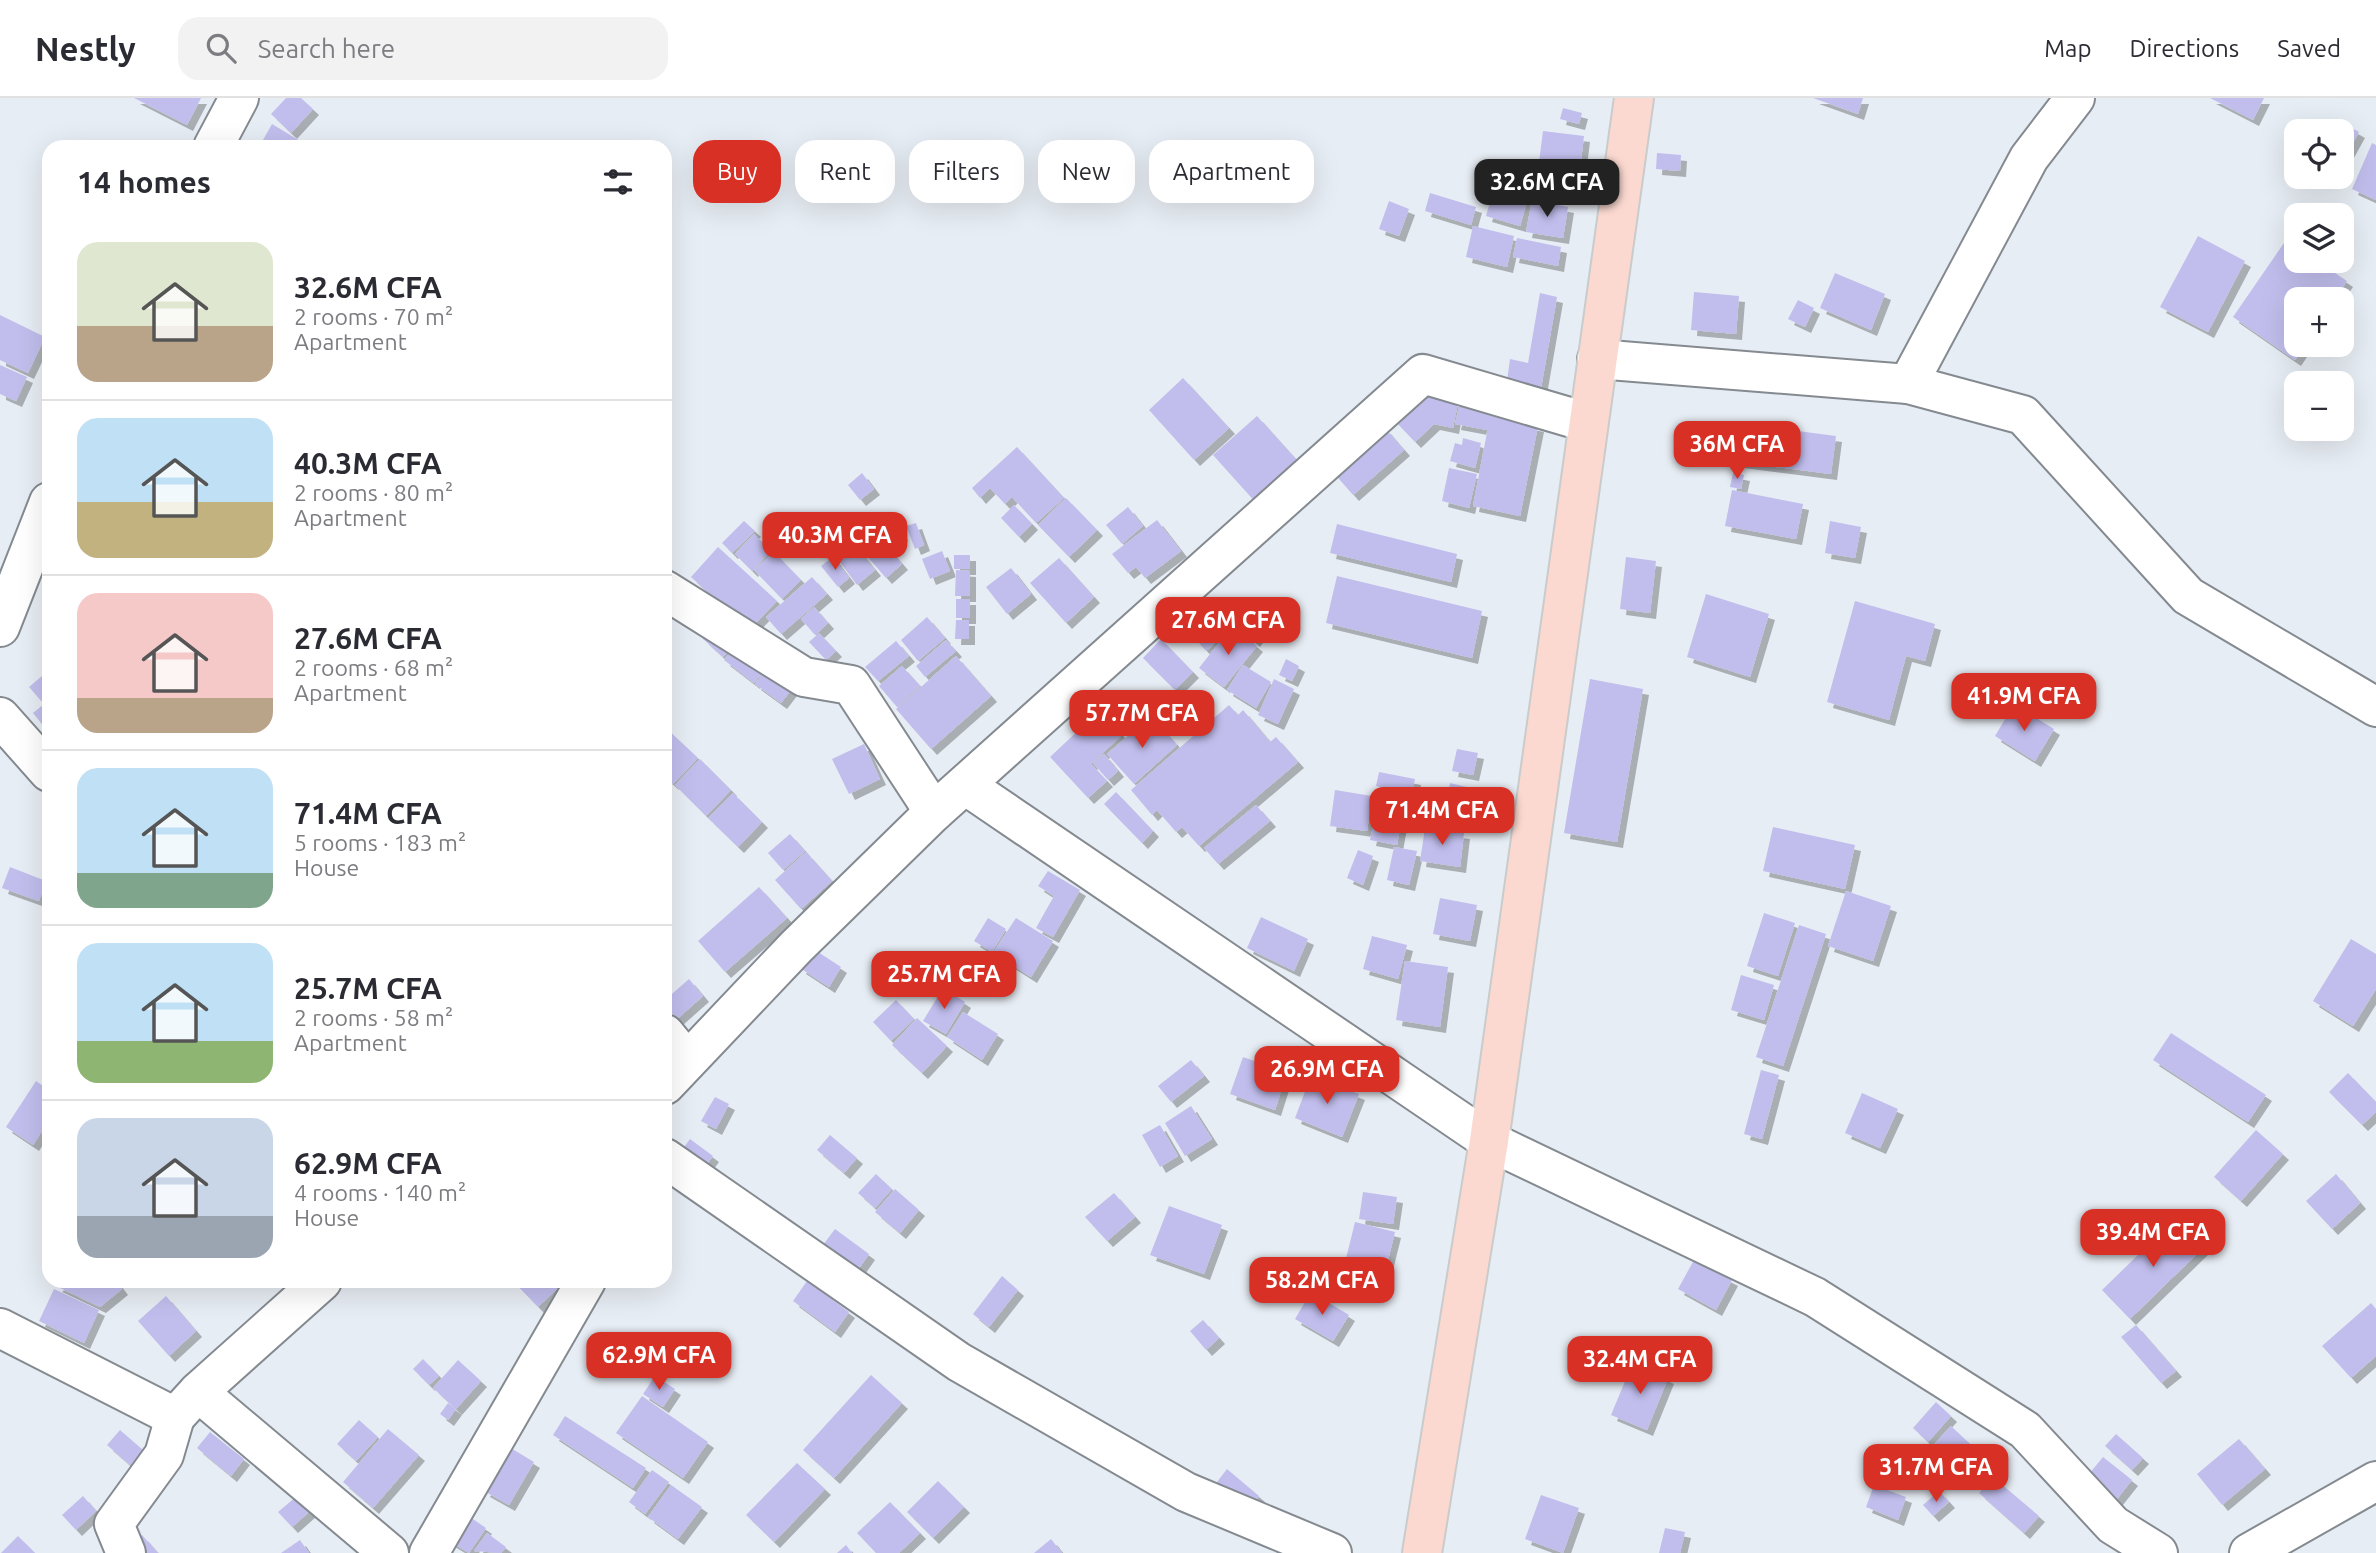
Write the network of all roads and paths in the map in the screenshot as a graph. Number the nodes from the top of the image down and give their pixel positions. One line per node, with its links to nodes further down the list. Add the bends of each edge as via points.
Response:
1 (240, 98): 4 (street)
2 (1634, 98): 5 (main road)
3 (2075, 98): 6 (street, via 2029,159)
4 (217, 140)
5 (1597, 359): 6 (street); 7 (main road)
6 (1908, 384): 11 (street, via 2023,415 2188,596)
7 (1586, 422): 14 (street, via 1423,374); 17 (main road)
8 (42, 529): 10 (street)
9 (672, 594): 15 (street, via 804,677 852,685)
10 (0, 627)
11 (2376, 707)
12 (0, 717): 13 (street)
13 (42, 764)
14 (965, 785): 15 (street); 17 (street)
15 (934, 812): 16 (street)
16 (672, 1060)
17 (1489, 1141): 28 (main road); 29 (street, via 1815,1297 2025,1430 2113,1525)
18 (672, 1163): 27 (street, via 959,1362 1186,1492)
19 (314, 1288): 22 (street)
20 (582, 1288): 26 (street)
21 (0, 1328): 22 (street)
22 (186, 1405): 24 (street, via 164,1455 114,1524); 25 (street)
23 (2376, 1481): 30 (street)
24 (127, 1553)
25 (388, 1553)
26 (429, 1553)
27 (1332, 1553)
28 (1422, 1553)
29 (2158, 1553)
30 (2249, 1553)

